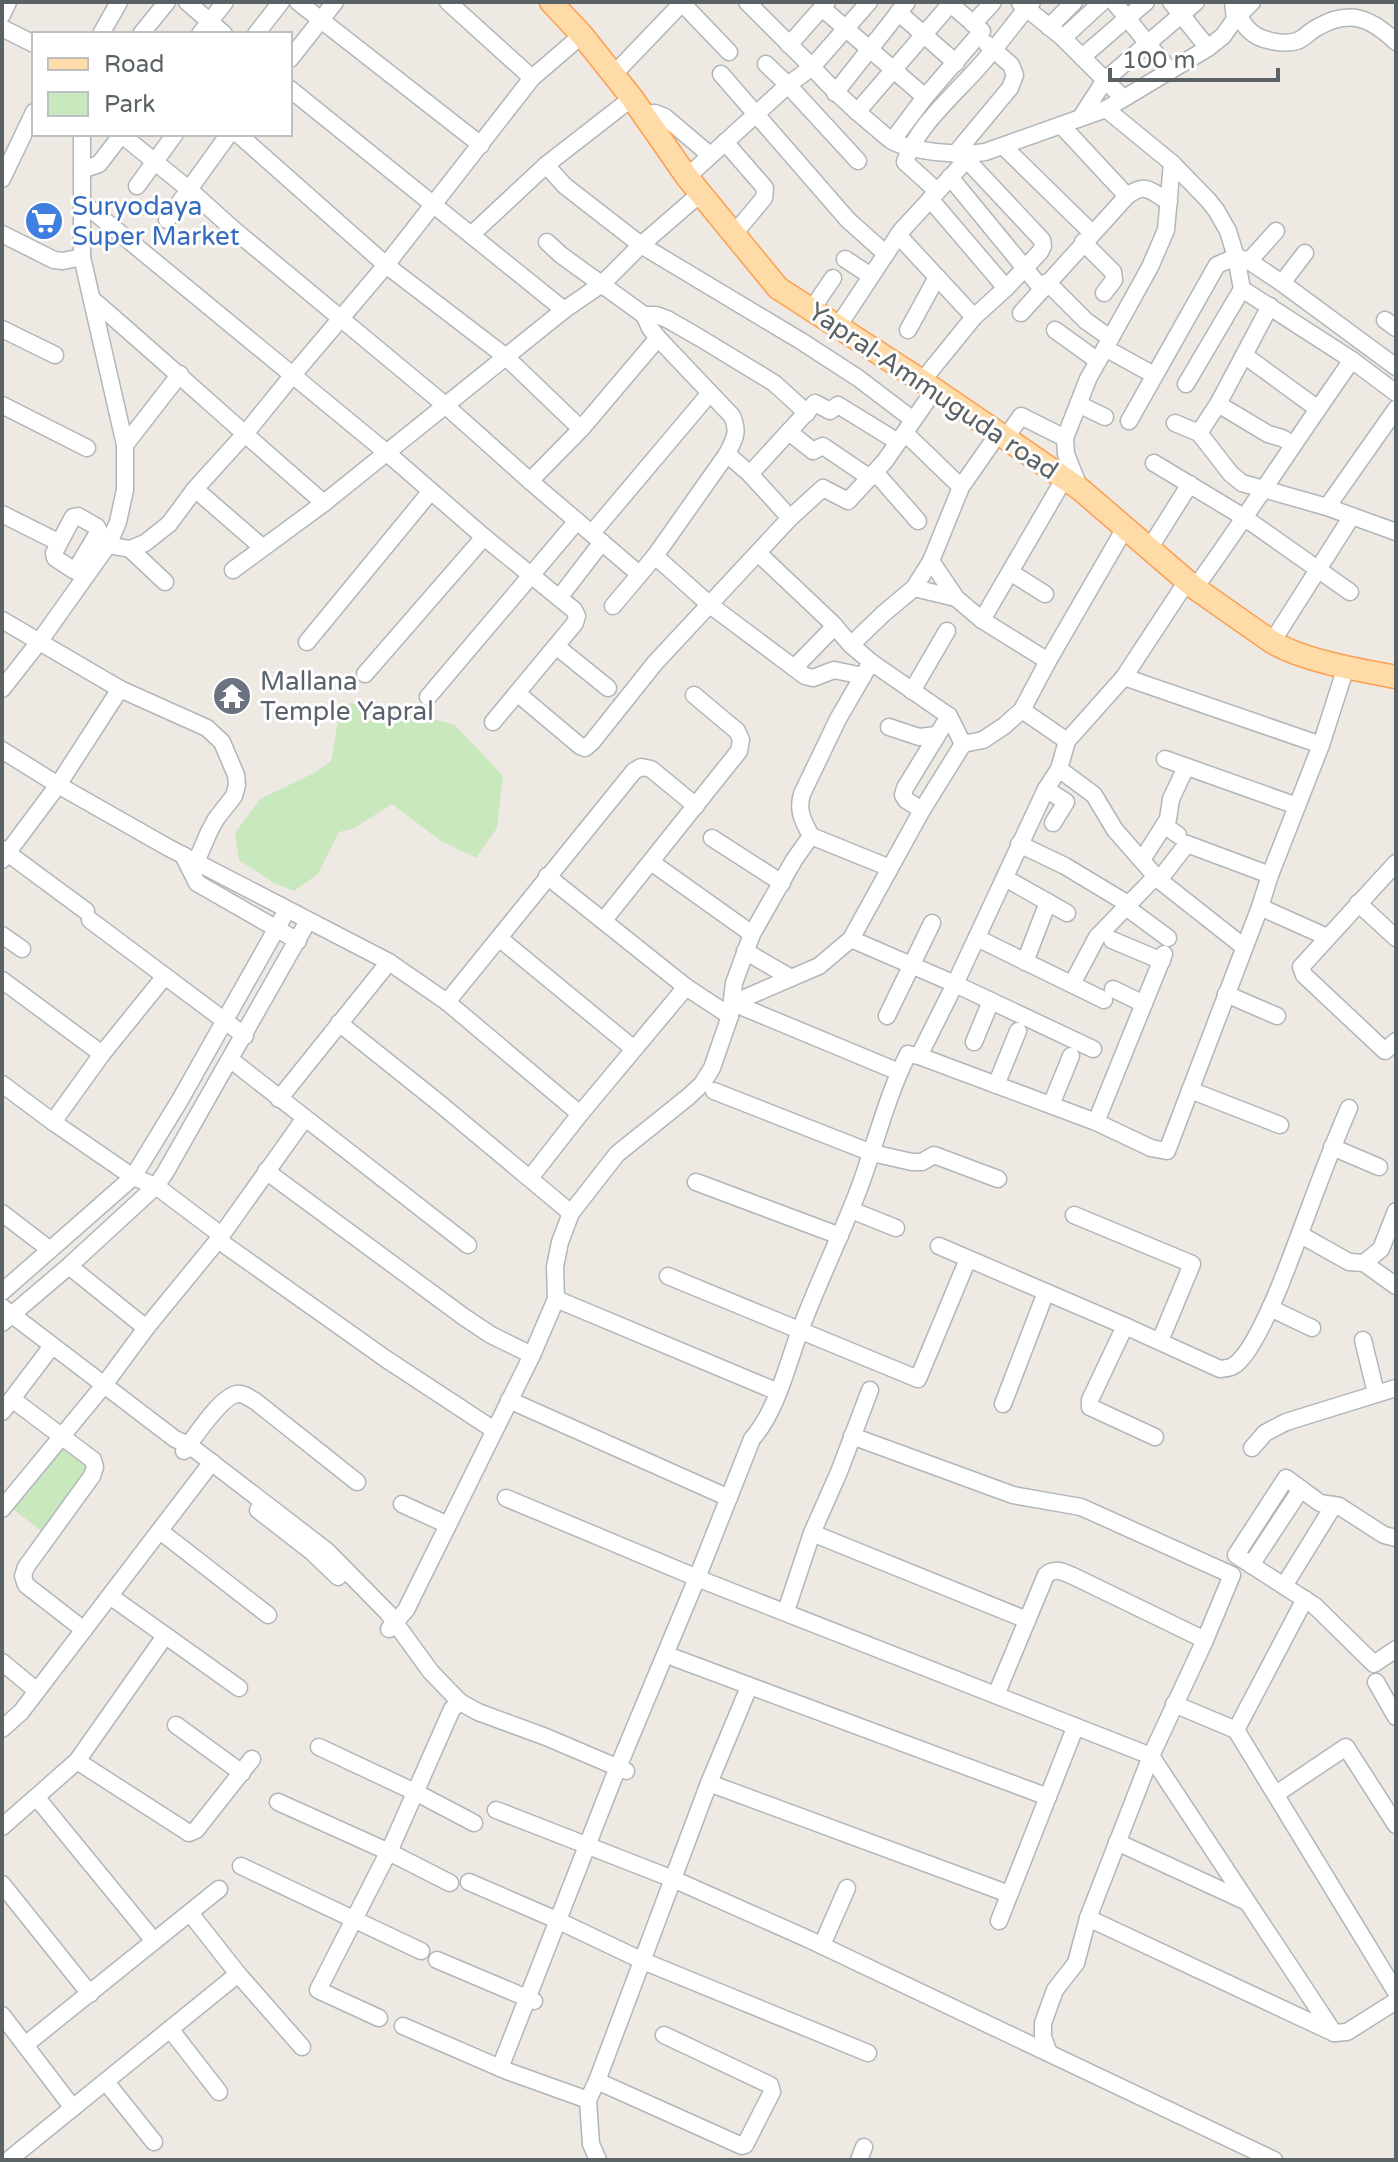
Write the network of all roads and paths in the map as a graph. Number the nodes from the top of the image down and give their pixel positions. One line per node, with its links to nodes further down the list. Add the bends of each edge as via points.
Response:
1 (8, 2): 27 (street)
2 (119, 2): 35 (street)
3 (167, 2): 36 (street)
4 (187, 2): 32 (street)
5 (225, 2): 32 (street)
6 (281, 2): 37 (street)
7 (298, 2): 29 (street)
8 (335, 2): 29 (street)
9 (448, 2): 58 (street)
10 (551, 2): 39 (main road, Yapral-Ammuguda road)
11 (682, 2): 48 (street); 57 (street)
12 (747, 2): 44 (street)
13 (869, 2): 33 (street)
14 (993, 2): 34 (street)
15 (1074, 2): 30 (street)
16 (1102, 2): 40 (street)
17 (1114, 2): 28 (street)
18 (1146, 2): 28 (street)
19 (1196, 2): 25 (street)
20 (1252, 2): 26 (street)
21 (950, 3): 34 (street); 38 (street)
22 (1026, 4): 30 (street); 47 (street)
23 (824, 5): 33 (street); 44 (street)
24 (902, 7): 38 (street); 45 (street)
25 (1177, 8): 43 (street); 46 (street)
26 (1236, 12): 41 (street, via 1252,33 1283,42 1299,41 1345,16 1371,21); 46 (street, via 1223,36)
27 (2, 15)
28 (1127, 17): 43 (street); 50 (street)
29 (321, 21): 49 (street); 80 (street)
30 (1049, 27): 40 (street)
31 (2, 28): 42 (street)
32 (205, 28)
33 (846, 28): 45 (street); 53 (street)
34 (975, 30): 47 (street); 51 (street)
35 (107, 31)
36 (143, 32)
37 (258, 32)
38 (924, 34): 51 (street); 54 (street)
39 (582, 35): 57 (main road, Yapral-Ammuguda road); 58 (street)
40 (1063, 38): 50 (street)
41 (1396, 42)
42 (32, 43)
43 (1148, 44): 55 (street); 59 (street)
44 (789, 45): 53 (street)
45 (869, 48): 54 (street); 62 (street)
46 (1208, 48): 55 (street)
47 (994, 49): 82 (street); 84 (street, via 1015,75)
48 (729, 52)
49 (292, 57)
50 (1082, 57): 59 (street)
51 (956, 63): 63 (street)
52 (766, 64): 60 (street)
53 (812, 67): 60 (street); 62 (street)
54 (893, 70): 63 (street); 67 (street)
55 (1170, 71): 64 (street)
56 (721, 74): 68 (street)
57 (613, 75): 65 (main road, Yapral-Ammuguda road)
58 (532, 78): 80 (street)
59 (1105, 80): 64 (street); 70 (street)
60 (788, 85): 68 (street); 85 (street)
61 (292, 91): 99 (street)
62 (835, 93): 67 (street)
63 (925, 97): 78 (street)
64 (1123, 98): 66 (street)
65 (637, 106): 83 (street, via 665,117); 88 (street); 92 (main road, Yapral-Ammuguda road)
66 (1106, 109): 70 (street); 87 (street)
67 (857, 112): 78 (street)
68 (756, 113): 79 (street); 110 (street, via 848,220)
69 (32, 116): 91 (street)
70 (1081, 117): 71 (street)
71 (1061, 125): 81 (street); 96 (street)
72 (82, 136): 89 (street)
73 (121, 136): 89 (street, via 99,164)
74 (123, 136): 86 (street)
75 (174, 136): 86 (street)
76 (228, 136): 94 (street)
77 (240, 136): 114 (street)
78 (892, 141): 82 (street)
79 (725, 142): 83 (street); 104 (street, via 766,193)
80 (481, 145): 99 (street)
81 (1003, 146): 84 (street); 106 (street)
82 (909, 147): 84 (street); 95 (street, via 905,162)
83 (710, 155): 92 (street)
84 (964, 156): 90 (street); 115 (street, via 1042,240 1040,252)
85 (858, 161)
86 (154, 163): 93 (street); 94 (street)
87 (1172, 163): 98 (street); 113 (street, via 1216,210)
88 (546, 165): 103 (street); 108 (street)
89 (82, 170): 97 (street)
90 (950, 177): 95 (street); 115 (street)
91 (2, 179)
92 (694, 185): 104 (main road, Yapral-Ammuguda road); 108 (street)
93 (137, 186)
94 (189, 190): 100 (street); 131 (street)
95 (933, 195): 105 (street); 122 (street)
96 (1127, 196): 98 (street, via 1146,188); 106 (street)
97 (82, 202): 111 (street); 146 (street)
98 (1169, 202): 138 (street, via 1166,230 1150,267)
99 (432, 205): 103 (street); 114 (street)
100 (167, 220)
101 (1276, 231): 113 (street)
102 (2, 234): 111 (street, via 54,260)
103 (471, 235): 128 (street)
104 (733, 235): 127 (main road, Yapral-Ammuguda road, via 778,288)
105 (898, 235): 110 (street); 117 (street)
106 (1088, 238): 121 (street); 124 (street, via 1113,272 1114,280)
107 (547, 242): 120 (street)
108 (641, 245): 120 (street); 162 (street, via 858,378)
109 (1305, 253): 119 (street)
110 (886, 254): 116 (street)
111 (82, 257): 125 (street)
112 (845, 259): 116 (street)
113 (1243, 259): 119 (street); 123 (street); 145 (street, via 1217,265)
114 (386, 265): 131 (street); 141 (street)
115 (1026, 268): 121 (street); 122 (street)
116 (871, 276): 133 (street)
117 (937, 277): 132 (street); 134 (street)
118 (833, 278): 127 (street)
119 (1282, 283): 143 (street)
120 (602, 284): 128 (street); 130 (street)
121 (1045, 286): 129 (street); 138 (street, via 1086,321)
122 (1006, 288): 132 (street)
123 (1242, 289): 126 (street); 147 (street)
124 (1104, 293)
125 (93, 300): 144 (street); 169 (street)
126 (1270, 306): 140 (street); 142 (street)
127 (812, 309): 133 (main road, Yapral-Ammuguda road)
128 (564, 310): 141 (street)
129 (1021, 313)
130 (644, 315): 137 (street); 157 (street, via 667,319 700,338 774,383)
131 (340, 317): 146 (street); 154 (street)
132 (974, 317): 148 (street)
133 (837, 328): 148 (main road, Yapral-Ammuguda road)
134 (908, 330)
135 (1055, 330): 138 (street)
136 (4, 336): 139 (street)
137 (658, 338): 150 (street); 161 (street)
138 (1104, 349): 145 (street); 151 (street)
139 (55, 355)
140 (1244, 355): 152 (street); 155 (street)
141 (506, 357): 154 (street); 161 (street)
142 (1352, 360): 149 (street); 155 (street)
143 (1396, 367)
144 (180, 374): 165 (street); 169 (street)
145 (1154, 375): 159 (street)
146 (292, 376): 165 (street); 171 (street)
147 (1186, 384)
148 (928, 385): 162 (street); 166 (main road, Yapral-Ammuguda road)
149 (1394, 388)
150 (710, 393): 172 (street, via 737,428); 194 (street)
151 (1078, 404): 158 (street); 167 (street)
152 (1218, 404): 164 (street); 168 (street)
153 (2, 405): 170 (street)
154 (445, 405): 171 (street); 176 (street)
155 (1318, 409): 168 (street)
156 (1396, 409): 184 (street)
157 (807, 413): 162 (street, via 815,403 830,411 838,405); 163 (street)
158 (1105, 417)
159 (1129, 421)
160 (1175, 423): 164 (street)
161 (581, 429): 176 (street)
162 (905, 431): 175 (street); 179 (street)
163 (789, 432): 174 (street); 175 (street, via 813,451 823,446)
164 (1199, 433): 181 (street, via 1231,474)
165 (244, 435): 180 (street); 183 (street)
166 (1001, 436): 167 (street, via 1021,416); 177 (main road, Yapral-Ammuguda road); 179 (street)
167 (1065, 438): 177 (street)
168 (1293, 444): 181 (street)
169 (125, 445): 196 (street, via 125,490 118,522)
170 (87, 448)
171 (386, 452): 182 (street); 183 (street)
172 (727, 454): 174 (street); 201 (street)
173 (1154, 463): 178 (street)
174 (750, 474): 187 (street)
175 (872, 475): 187 (street, via 848,501 823,488); 190 (street)
176 (530, 481): 189 (street)
177 (1072, 484): 191 (main road, Yapral-Ammuguda road); 205 (street)
178 (1190, 484): 188 (street); 199 (street)
179 (961, 487): 202 (street)
180 (195, 489): 197 (street); 198 (street, via 169,524)
181 (1263, 489): 184 (street); 188 (street)
182 (431, 491): 193 (street); 223 (street)
183 (324, 503): 197 (street)
184 (1327, 507): 186 (street)
185 (2, 514): 195 (street)
186 (1352, 516): 192 (street); 204 (street)
187 (790, 518): 200 (street)
188 (1245, 518): 204 (street); 210 (street)
189 (577, 521): 194 (street); 208 (street)
190 (918, 521)
191 (1125, 528): 199 (main road, Yapral-Ammuguda road); 227 (street)
192 (1395, 531)
193 (484, 537): 208 (street); 231 (street)
194 (597, 537): 207 (street); 214 (street)
195 (52, 539)
196 (102, 547): 198 (street); 206 (street); 206 (street, via 97,527 73,517 54,553)
197 (262, 547): 203 (street)
198 (130, 549): 209 (street)
199 (1149, 549): 210 (main road, Yapral-Ammuguda road)
200 (758, 553): 216 (street); 220 (street)
201 (655, 556): 207 (street); 216 (street)
202 (931, 561): 211 (street); 215 (street)
203 (233, 570)
204 (1317, 570): 212 (street); 224 (street)
205 (1010, 572): 213 (street); 219 (street)
206 (80, 574): 222 (street)
207 (639, 574): 217 (street)
208 (531, 575): 214 (street); 240 (street)
209 (165, 582)
210 (1191, 584): 224 (main road, Yapral-Ammuguda road); 232 (street)
211 (914, 588): 215 (street); 225 (street)
212 (1350, 592)
213 (1045, 594)
214 (559, 598): 226 (street, via 577,616)
215 (956, 598): 219 (street)
216 (710, 605): 229 (street); 238 (street, via 585,748)
217 (613, 606)
218 (2, 620): 222 (street)
219 (982, 620): 227 (street)
220 (835, 626): 225 (street); 229 (street)
221 (947, 631): 237 (street)
222 (39, 642): 235 (street); 236 (street)
223 (307, 642)
224 (1272, 642): 228 (main road, Yapral-Ammuguda road)
225 (851, 645): 230 (street)
226 (556, 646): 234 (street); 238 (street)
227 (1048, 661): 241 (street)
228 (1346, 667): 233 (main road, Yapral-Ammuguda road); 248 (street)
229 (794, 668): 230 (street, via 813,678 834,670)
230 (867, 669): 237 (street); 259 (street, via 802,794 801,819)
231 (365, 674)
232 (1124, 677): 246 (street); 248 (street)
233 (1396, 677)
234 (608, 688)
235 (2, 689)
236 (120, 689): 253 (street); 263 (street, via 207,728 222,742 236,775 234,796)
237 (912, 691): 242 (street)
238 (517, 693): 243 (street)
239 (694, 695): 255 (street, via 741,740 739,751)
240 (428, 697)
241 (1022, 710): 246 (street); 247 (street, via 983,740)
242 (949, 716): 245 (street); 247 (street)
243 (493, 722)
244 (889, 727): 245 (street, via 919,737)
245 (937, 735): 257 (street, via 903,795)
246 (1067, 741): 252 (street)
247 (963, 744): 257 (street)
248 (1321, 745): 256 (street)
249 (2, 750): 253 (street)
250 (1165, 759): 251 (street)
251 (1186, 767): 256 (street); 264 (street, via 1171,799 1171,830)
252 (1059, 769): 254 (street); 264 (street, via 1094,795)
253 (58, 785): 262 (street); 263 (street)
254 (1046, 789): 258 (street, via 1066,802); 261 (street)
255 (696, 806): 265 (street); 269 (street, via 651,769 641,767)
256 (1297, 806): 268 (street)
257 (922, 810): 267 (street)
258 (1053, 823)
259 (811, 836): 267 (street); 272 (street)
260 (712, 838): 272 (street)
261 (1019, 844): 270 (street); 275 (street)
262 (4, 854): 299 (street)
263 (189, 859): 277 (street); 282 (street, via 197,883)
264 (1142, 860): 271 (street)
265 (651, 862): 279 (street); 283 (street)
266 (1396, 863): 274 (street)
267 (890, 868): 289 (street)
268 (1270, 875): 271 (street, via 1187,844); 276 (street)
269 (547, 876): 279 (street); 286 (street)
270 (1005, 878): 273 (street); 287 (street)
271 (1157, 878): 275 (street); 292 (street)
272 (782, 883): 283 (street)
273 (1048, 902): 278 (street); 297 (street)
274 (1358, 903): 285 (street); 288 (street)
275 (1127, 905): 295 (street); 303 (street, via 1097,937)
276 (1260, 907): 285 (street); 292 (street)
277 (287, 910): 280 (street); 282 (street)
278 (1067, 913)
279 (604, 920): 304 (street)
280 (308, 921): 291 (street); 296 (street)
281 (932, 923): 298 (street)
282 (277, 929): 291 (street); 312 (street)
283 (752, 934): 294 (street)
284 (2, 935): 293 (street)
285 (1327, 937): 316 (street, via 1301,967 1304,975 1385,1051)
286 (499, 938): 307 (street); 318 (street)
287 (977, 938): 297 (street); 302 (street)
288 (1396, 938)
289 (851, 939): 298 (street); 300 (street, via 819,966)
290 (1112, 940): 295 (street)
291 (298, 941): 315 (street)
292 (1244, 947): 305 (street)
293 (22, 949)
294 (745, 951): 300 (street); 309 (street)
295 (1165, 951): 308 (street)
296 (389, 962): 307 (street); 313 (street)
297 (1025, 962): 303 (street)
298 (911, 965): 302 (street); 310 (street)
299 (165, 976): 312 (street); 320 (street)
300 (791, 978): 309 (street)
301 (2, 980): 320 (street)
302 (955, 984): 306 (street); 321 (street)
303 (1072, 984): 308 (street)
304 (686, 987): 309 (street); 318 (street)
305 (1226, 994): 311 (street); 327 (street)
306 (991, 1001): 317 (street); 319 (street)
307 (447, 1002): 332 (street)
308 (1144, 1004): 335 (street)
309 (731, 1010): 324 (street); 349 (street, via 702,1084 617,1154)
310 (887, 1016)
311 (1277, 1016)
312 (225, 1020): 315 (street); 341 (street)
313 (339, 1023): 329 (street); 342 (street)
314 (1018, 1031): 326 (street)
315 (245, 1036): 323 (street)
316 (1396, 1041)
317 (974, 1042)
318 (634, 1049): 332 (street)
319 (1093, 1049)
320 (102, 1054): 334 (street)
321 (919, 1056): 324 (street, via 908,1054); 326 (street)
322 (1071, 1056): 330 (street)
323 (231, 1060): 329 (street); 345 (street)
324 (899, 1072): 338 (street)
325 (2, 1084): 334 (street)
326 (996, 1085): 330 (street)
327 (1190, 1090): 335 (street, via 1167,1151); 336 (street)
328 (714, 1091): 338 (street)
329 (279, 1099): 333 (street)
330 (1051, 1105): 335 (street)
331 (1349, 1108): 337 (street)
332 (580, 1114): 342 (street)
333 (305, 1118): 340 (street); 355 (street)
334 (53, 1122): 341 (street)
335 (1096, 1122)
336 (1280, 1125)
337 (1332, 1147): 339 (street); 352 (street)
338 (872, 1153): 343 (street, via 912,1162 934,1155); 346 (street)
339 (1379, 1167)
340 (266, 1171): 354 (street); 375 (street, via 464,1317)
341 (133, 1177): 345 (street); 357 (street)
342 (530, 1178): 349 (street)
343 (998, 1179)
344 (696, 1182): 353 (street)
345 (156, 1186): 354 (street); 360 (street)
346 (851, 1210): 351 (street); 353 (street)
347 (1396, 1211): 359 (street, via 1381,1249)
348 (2, 1213): 357 (street)
349 (571, 1213): 365 (street, via 555,1267)
350 (1074, 1215): 373 (street, via 1192,1264)
351 (896, 1228)
352 (1301, 1235): 359 (street, via 1349,1262); 366 (street)
353 (840, 1236): 371 (street)
354 (220, 1238): 369 (street); 385 (street)
355 (468, 1245)
356 (939, 1246): 358 (street)
357 (49, 1249): 363 (street)
358 (968, 1259): 364 (street); 371 (street, via 918,1379)
359 (1364, 1263): 362 (street)
360 (69, 1266): 367 (street); 369 (street)
361 (668, 1276): 371 (street)
362 (1396, 1286)
363 (2, 1292)
364 (1046, 1292): 368 (street); 382 (street)
365 (556, 1299): 375 (street); 379 (street)
366 (1270, 1308): 370 (street); 373 (street, via 1231,1368 1220,1369)
367 (5, 1315): 374 (street)
368 (1125, 1326): 373 (street); 388 (street, via 1090,1407)
369 (146, 1328): 376 (street)
370 (1312, 1328)
371 (800, 1330): 379 (street)
372 (1363, 1340): 380 (street)
373 (1160, 1341)
374 (52, 1346): 376 (street); 383 (street)
375 (532, 1355): 381 (street)
376 (104, 1385): 386 (street); 389 (street)
377 (1396, 1388): 380 (street)
378 (870, 1390): 387 (street)
379 (778, 1392): 384 (street)
380 (1376, 1393): 390 (street, via 1286,1422 1265,1433)
381 (509, 1400): 385 (street); 394 (street)
382 (1003, 1404)
383 (7, 1405): 386 (street)
384 (762, 1428): 394 (street, via 752,1439); 402 (street, via 762,1442)
385 (494, 1430): 398 (street)
386 (61, 1435): 397 (street); 410 (street, via 95,1467 23,1576 26,1585)
387 (852, 1436): 400 (street); 412 (street, via 1013,1495 1081,1507 1232,1575)
388 (1155, 1437)
389 (182, 1445): 391 (street); 392 (street, via 229,1398 242,1395)
390 (1252, 1448)
391 (210, 1466): 399 (street); 409 (street)
392 (357, 1482)
393 (506, 1498): 402 (street)
394 (729, 1498): 402 (street)
395 (402, 1504): 398 (street)
396 (1334, 1505): 401 (street); 403 (street); 403 (street, via 1320,1503 1286,1478 1244,1542 1236,1555)
397 (2, 1509)
398 (448, 1525): 409 (street, via 406,1610)
399 (160, 1531): 404 (street); 407 (street)
400 (812, 1533): 406 (street); 408 (street)
401 (1396, 1538)
402 (702, 1580): 406 (street); 414 (street); 433 (street)
403 (1284, 1586): 405 (street)
404 (110, 1596): 410 (street); 411 (street)
405 (1305, 1599): 413 (street, via 1374,1664); 427 (street)
406 (786, 1611): 420 (street)
407 (268, 1615)
408 (1027, 1620): 412 (street, via 1046,1575 1056,1570); 420 (street)
409 (392, 1626): 422 (street)
410 (84, 1630): 419 (street)
411 (165, 1636): 418 (street); 431 (street)
412 (1205, 1640): 421 (street)
413 (1396, 1649)
414 (675, 1658): 417 (street); 433 (street)
415 (2, 1662): 419 (street)
416 (1376, 1682): 423 (street)
417 (749, 1687): 434 (street); 437 (street)
418 (239, 1688)
419 (37, 1691): 426 (street)
420 (996, 1695): 425 (street)
421 (1174, 1704): 427 (street); 429 (street)
422 (464, 1710): 433 (street); 435 (street)
423 (1396, 1717)
424 (176, 1725): 432 (street)
425 (1075, 1728): 429 (street); 437 (street)
426 (2, 1729)
427 (1236, 1730): 436 (street)
428 (319, 1747): 435 (street)
429 (1151, 1756): 444 (street); 455 (street)
430 (252, 1759): 432 (street)
431 (77, 1761): 432 (street, via 189,1833); 438 (street)
432 (242, 1773)
433 (621, 1775): 445 (street)
434 (709, 1783): 448 (street); 454 (street)
435 (417, 1793): 441 (street); 446 (street)
436 (1276, 1794): 442 (street, via 1346,1747); 467 (street)
437 (1048, 1797): 454 (street)
438 (37, 1798): 443 (street); 461 (street)
439 (278, 1802): 446 (street)
440 (496, 1810): 445 (street)
441 (474, 1823)
442 (1396, 1825)
443 (2, 1827)
444 (1117, 1842): 455 (street); 457 (street)
445 (592, 1848): 448 (street); 460 (street)
446 (389, 1852): 450 (street); 458 (street)
447 (241, 1866): 458 (street)
448 (673, 1879): 462 (street); 465 (street)
449 (469, 1882): 460 (street)
450 (450, 1883)
451 (2, 1884): 468 (street)
452 (847, 1888): 462 (street)
453 (219, 1889): 456 (street)
454 (1009, 1894): 459 (street)
455 (1246, 1902): 475 (street)
456 (190, 1913): 461 (street); 466 (street)
457 (1088, 1918): 475 (street); 480 (street, via 1076,1963 1055,1990 1043,2023)
458 (354, 1919): 463 (street); 472 (street, via 318,1990)
459 (999, 1921)
460 (563, 1923): 465 (street); 469 (street)
461 (154, 1941): 468 (street)
462 (822, 1945): 480 (street)
463 (421, 1951)
464 (437, 1960): 469 (street)
465 (643, 1961): 479 (street); 482 (street)
466 (238, 1974): 474 (street); 478 (street)
467 (1396, 1992)
468 (90, 1994): 477 (street)
469 (531, 2000): 481 (street)
470 (1396, 2001): 475 (street, via 1347,2032)
471 (2, 2015): 477 (street)
472 (379, 2018)
473 (403, 2026): 481 (street)
474 (170, 2029): 483 (street); 484 (street)
475 (1334, 2033)
476 (664, 2035): 482 (street, via 770,2085 772,2092 745,2145)
477 (25, 2045): 486 (street)
478 (302, 2047)
479 (868, 2053)
480 (1049, 2053): 491 (street)
481 (504, 2069): 485 (street)
482 (597, 2081): 485 (street)
483 (106, 2082): 486 (street); 487 (street)
484 (219, 2092)
485 (588, 2100): 488 (street)
486 (73, 2108): 489 (street)
487 (154, 2142)
488 (589, 2152): 490 (street)
489 (11, 2158)
490 (598, 2160)
491 (1274, 2160)

